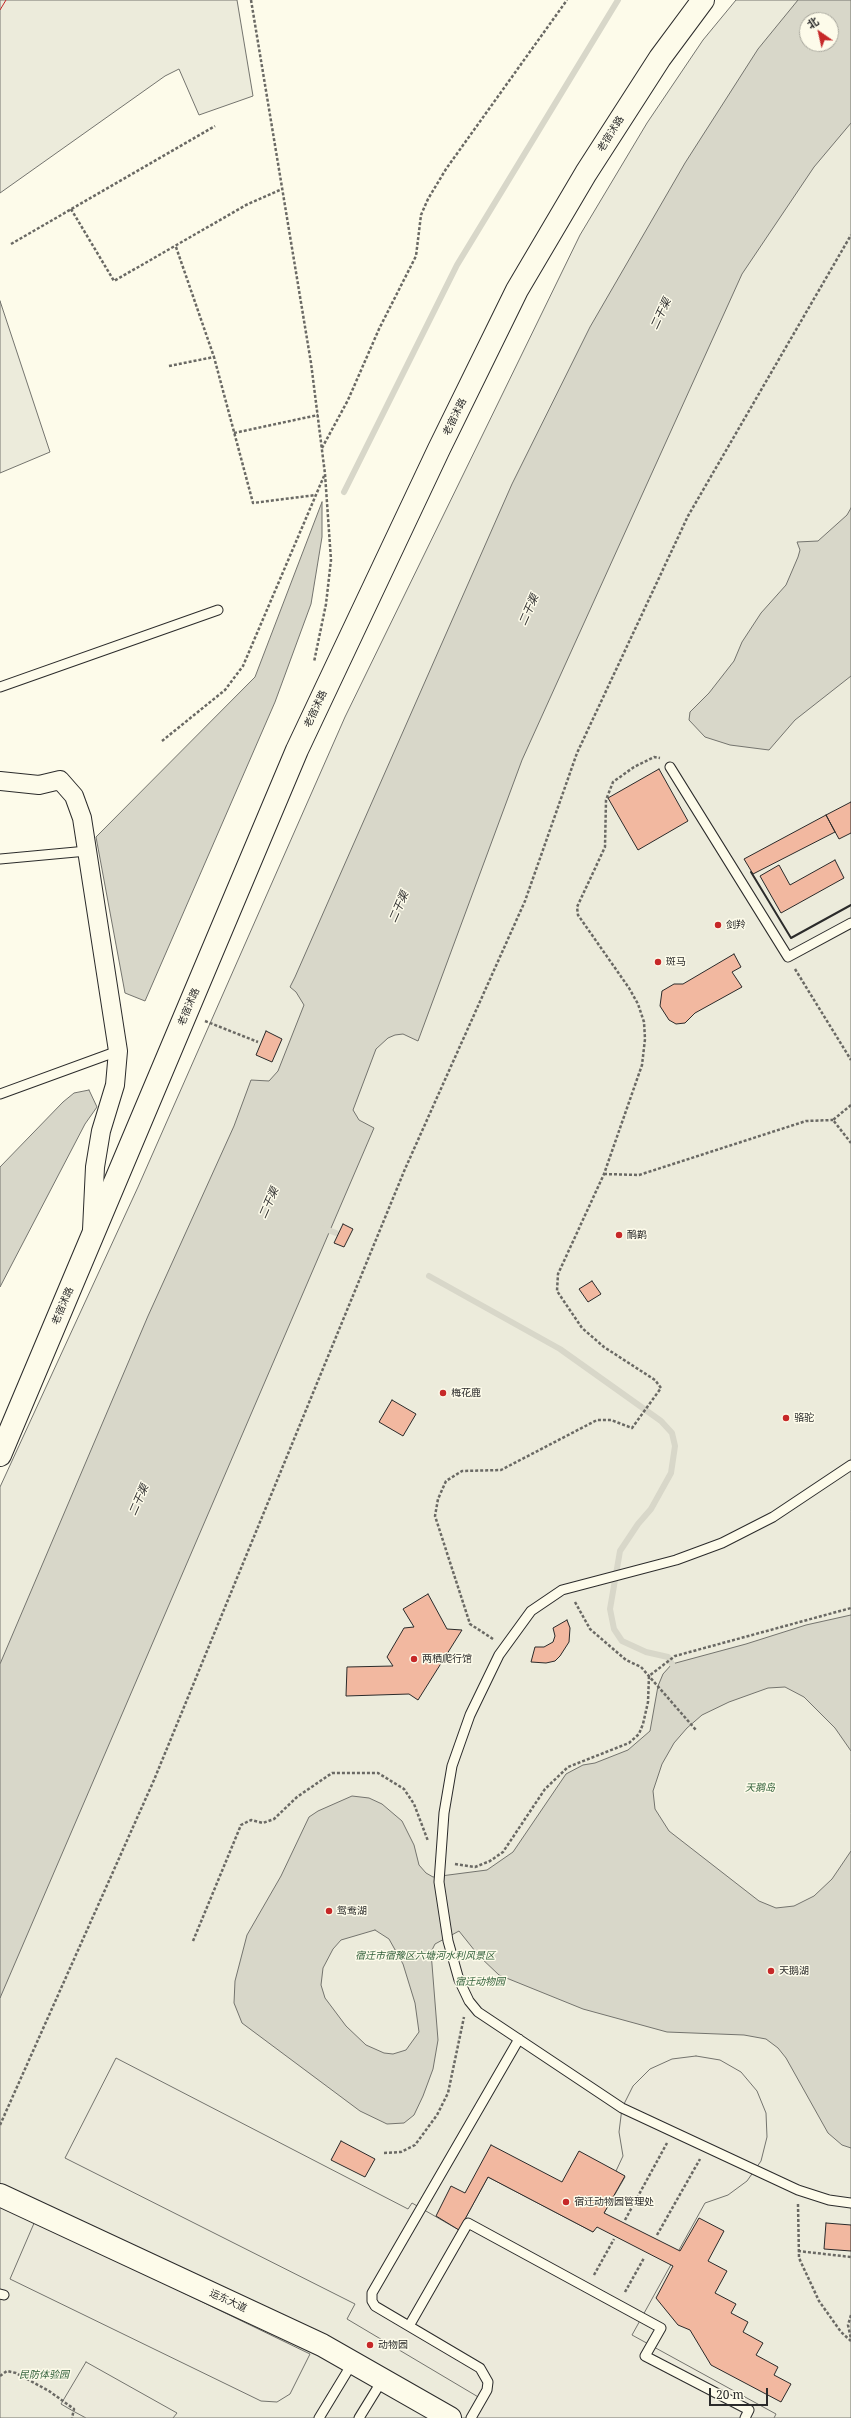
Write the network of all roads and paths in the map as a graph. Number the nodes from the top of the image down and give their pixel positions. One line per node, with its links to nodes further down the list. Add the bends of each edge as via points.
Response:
1 (251, 0): 5 (path)
2 (567, 0): 14 (path, via 446,169 428,199 422,214 416,256 411,268 378,329 348,400)
3 (702, 0): 27 (main road, 老宿沭路, via 660,58 586,173 517,290 438,449 297,750)
4 (215, 126): 6 (path)
5 (282, 189): 9 (path, via 246,205); 12 (path)
6 (71, 209): 8 (path); 9 (path, via 114,281)
7 (851, 235): 48 (path, via 688,516 577,753 525,901 405,1169 154,1780)
8 (11, 244)
9 (176, 247): 10 (path)
10 (214, 357): 11 (path); 13 (path)
11 (169, 366)
12 (318, 415): 13 (path); 14 (path)
13 (234, 433): 16 (path, via 253,503)
14 (322, 448): 15 (path)
15 (325, 474): 16 (path); 18 (path, via 331,560 326,604)
16 (316, 495): 20 (path, via 243,666 225,690)
17 (218, 610): 19 (lane)
18 (313, 666)
19 (0, 686)
20 (162, 741)
21 (670, 767): 26 (lane); 35 (path, via 664,758 654,757 613,782 606,800 605,847 577,907 578,915 629,988 644,1022 642,1065)
22 (0, 781): 23 (street, via 39,785 60,780 74,796 82,818)
23 (87, 851): 24 (lane); 29 (street)
24 (0, 859)
25 (851, 923): 26 (lane)
26 (788, 957): 30 (path)
27 (186, 1013): 28 (path); 36 (main road, 老宿沭路)
28 (258, 1042)
29 (118, 1051): 31 (lane); 36 (street, via 115,1085 100,1131 95,1167)
30 (851, 1060)
31 (0, 1094)
32 (851, 1106): 33 (path)
33 (833, 1120): 34 (path); 35 (path, via 806,1121 639,1175)
34 (851, 1143)
35 (604, 1174): 41 (path, via 558,1274 557,1291 582,1328 604,1347 655,1380 661,1388 632,1428 611,1420 598,1420 501,1470 462,1471 446,1481 438,1499 436,1516 470,1624)
36 (92, 1237): 37 (main road, 老宿沭路)
37 (0, 1455)
38 (851, 1466): 39 (lane, via 773,1517 722,1543 676,1560)
39 (569, 1588): 41 (lane, via 531,1611); 42 (path, via 590,1629 603,1642 626,1660 641,1667)
40 (851, 1608): 42 (path, via 675,1656)
41 (505, 1647): 44 (lane, via 470,1714 452,1766 444,1813)
42 (649, 1676): 43 (path); 44 (path, via 648,1702 643,1724 638,1734 628,1743 568,1767 545,1789 503,1852 490,1861 475,1867 461,1866)
43 (696, 1730)
44 (441, 1858): 45 (path, via 425,1837 414,1804 404,1789 378,1773 332,1773 297,1797 274,1819 263,1823 251,1820 241,1825); 46 (lane, via 439,1882 448,1941 459,1980)
45 (193, 1941)
46 (469, 2001): 47 (lane, via 478,2012); 51 (path, via 448,2093 437,2115 415,2145 401,2152)
47 (519, 2038): 49 (lane, via 622,2108); 64 (lane, via 372,2293 375,2306)
48 (0, 2125)
49 (673, 2132): 50 (lane); 55 (path)
50 (706, 2147): 52 (lane); 56 (path)
51 (384, 2153)
52 (798, 2190): 54 (lane); 58 (path)
53 (0, 2195): 66 (main road, 运东大道, via 322,2345)
54 (851, 2204)
55 (625, 2220)
56 (657, 2235)
57 (614, 2239): 61 (path)
58 (798, 2251): 59 (path); 65 (path, via 806,2276 819,2301 841,2332)
59 (851, 2257)
60 (644, 2258): 62 (path)
61 (587, 2288): 62 (lane); 64 (lane, via 468,2223)
62 (618, 2305): 74 (lane, via 661,2328 645,2356 749,2410)
63 (851, 2315): 65 (path, via 848,2325)
64 (410, 2326): 73 (lane, via 480,2368 486,2376 487,2390)
65 (851, 2340)
66 (353, 2362): 68 (main road, 运东大道); 70 (lane)
67 (0, 2376): 69 (path, via 7,2371 16,2373 50,2391 74,2409)
68 (383, 2379): 71 (lane); 72 (main road, 运东大道)
69 (72, 2418)
70 (319, 2418)
71 (359, 2418)
72 (450, 2418)
73 (471, 2418)
74 (745, 2418)

